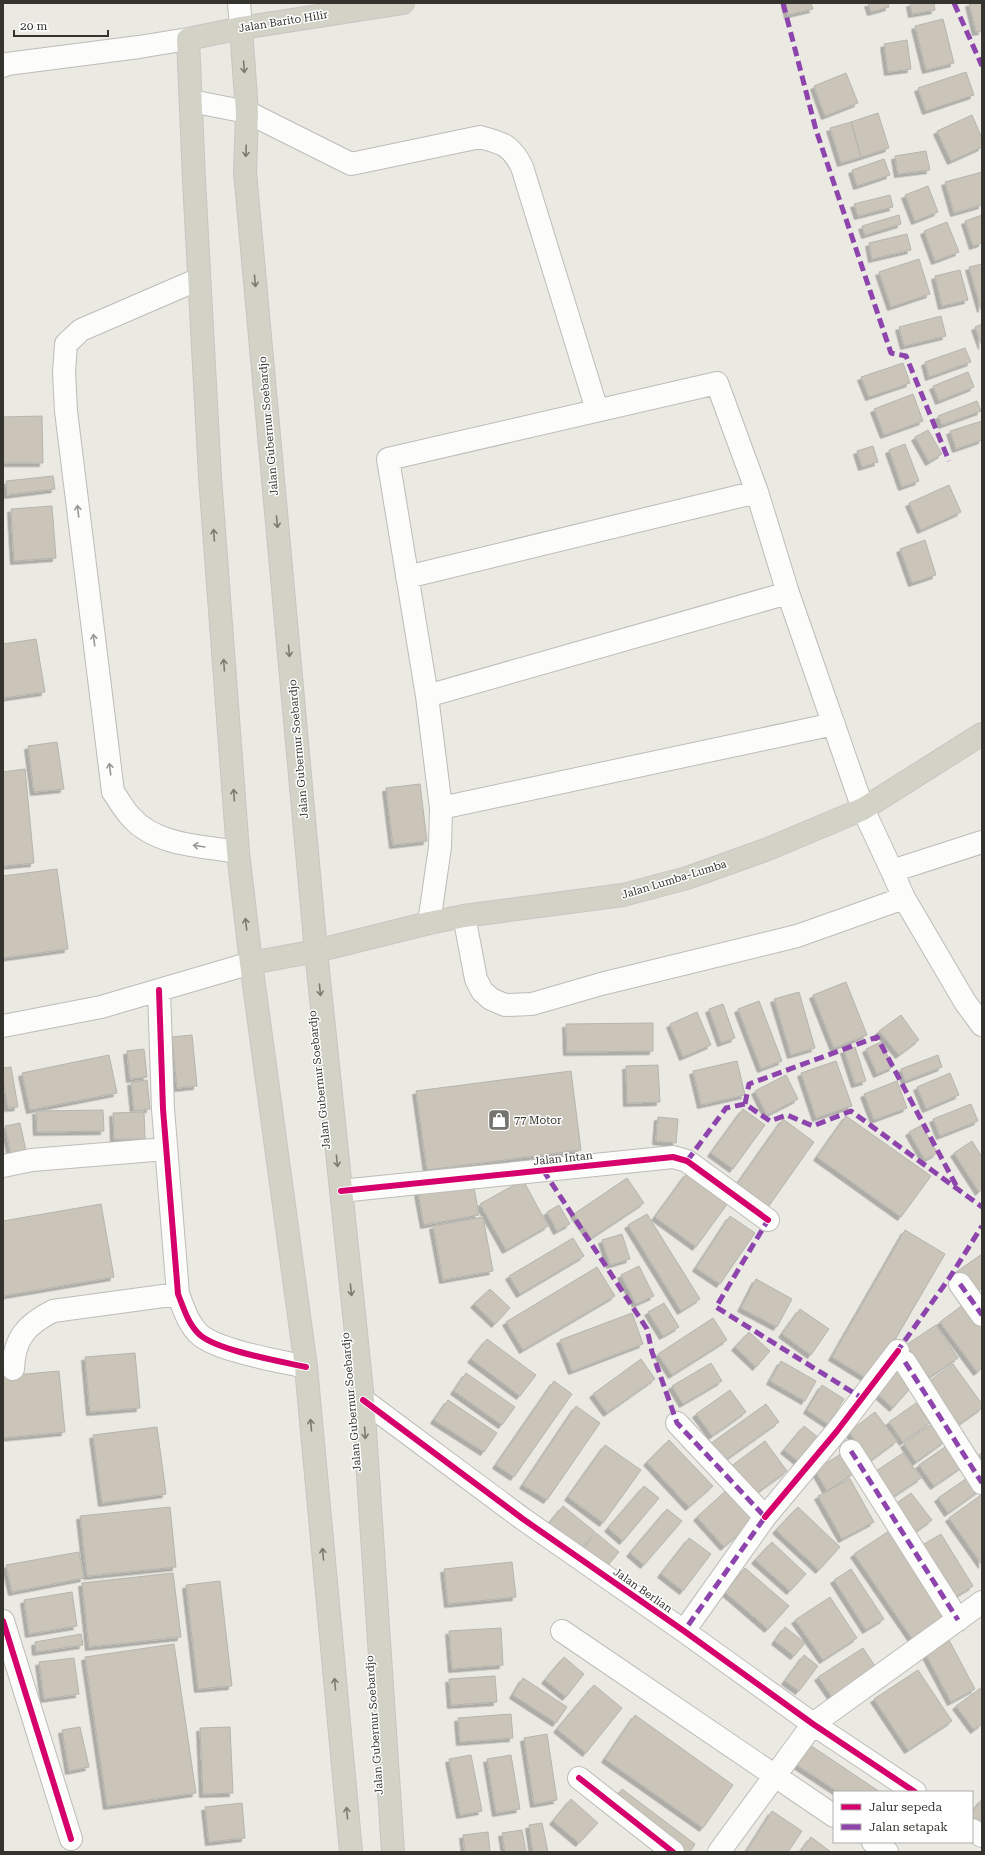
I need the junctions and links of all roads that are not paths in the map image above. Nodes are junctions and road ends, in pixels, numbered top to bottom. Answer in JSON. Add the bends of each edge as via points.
{"nodes":[{"id":1,"x":239,"y":3,"type":"edge"},
{"id":2,"x":403,"y":3,"type":"edge"},
{"id":3,"x":241,"y":28,"type":"junction"},
{"id":4,"x":188,"y":39,"type":"junction"},
{"id":5,"x":4,"y":64,"type":"edge"},
{"id":6,"x":191,"y":101,"type":"junction"},
{"id":7,"x":247,"y":112,"type":"junction"},
{"id":8,"x":199,"y":279,"type":"junction"},
{"id":9,"x":597,"y":410,"type":"junction"},
{"id":10,"x":757,"y":492,"type":"junction"},
{"id":11,"x":407,"y":577,"type":"junction"},
{"id":12,"x":788,"y":593,"type":"junction"},
{"id":13,"x":427,"y":696,"type":"junction"},
{"id":14,"x":834,"y":724,"type":"junction"},
{"id":15,"x":982,"y":734,"type":"edge"},
{"id":16,"x":441,"y":808,"type":"junction"},
{"id":17,"x":863,"y":809,"type":"junction"},
{"id":18,"x":982,"y":842,"type":"edge"},
{"id":19,"x":238,"y":852,"type":"junction"},
{"id":20,"x":892,"y":871,"type":"junction"},
{"id":21,"x":904,"y":898,"type":"junction"},
{"id":22,"x":464,"y":916,"type":"junction"},
{"id":23,"x":429,"y":923,"type":"junction"},
{"id":24,"x":316,"y":951,"type":"junction"},
{"id":25,"x":251,"y":963,"type":"junction"},
{"id":26,"x":159,"y":990,"type":"junction"},
{"id":27,"x":982,"y":1025,"type":"edge"},
{"id":28,"x":3,"y":1026,"type":"edge"},
{"id":29,"x":166,"y":1149,"type":"junction"},
{"id":30,"x":3,"y":1166,"type":"edge"},
{"id":31,"x":341,"y":1191,"type":"junction"},
{"id":32,"x":768,"y":1220,"type":"dead end"},
{"id":33,"x":960,"y":1284,"type":"dead end"},
{"id":34,"x":178,"y":1294,"type":"junction"},
{"id":35,"x":982,"y":1315,"type":"edge"},
{"id":36,"x":306,"y":1368,"type":"junction"},
{"id":37,"x":13,"y":1369,"type":"dead end"},
{"id":38,"x":363,"y":1400,"type":"junction"},
{"id":39,"x":677,"y":1423,"type":"dead end"},
{"id":40,"x":851,"y":1451,"type":"dead end"},
{"id":41,"x":982,"y":1483,"type":"edge"},
{"id":42,"x":765,"y":1517,"type":"junction"},
{"id":43,"x":982,"y":1602,"type":"edge"},
{"id":44,"x":958,"y":1620,"type":"junction"},
{"id":45,"x":3,"y":1621,"type":"edge"},
{"id":46,"x":562,"y":1631,"type":"dead end"},
{"id":47,"x":684,"y":1631,"type":"junction"},
{"id":48,"x":813,"y":1724,"type":"junction"},
{"id":49,"x":775,"y":1776,"type":"junction"},
{"id":50,"x":579,"y":1778,"type":"dead end"},
{"id":51,"x":914,"y":1791,"type":"edge"},
{"id":52,"x":833,"y":1815,"type":"edge"},
{"id":53,"x":973,"y":1831,"type":"edge"},
{"id":54,"x":982,"y":1836,"type":"edge"},
{"id":55,"x":71,"y":1840,"type":"dead end"},
{"id":56,"x":874,"y":1843,"type":"edge"},
{"id":57,"x":351,"y":1852,"type":"edge"},
{"id":58,"x":393,"y":1852,"type":"edge"},
{"id":59,"x":673,"y":1852,"type":"edge"},
{"id":60,"x":719,"y":1852,"type":"edge"},
{"id":61,"x":887,"y":1852,"type":"edge"}],
"edges":[{"from":1,"to":3,"type":"street"},
{"from":2,"to":3,"type":"highway","name":"Jalan Barito Hilir"},
{"from":3,"to":4,"type":"highway","name":"Jalan Barito Hilir"},
{"from":3,"to":7,"type":"highway","name":"Jalan Gubernur Soebardjo","one_way":true},
{"from":4,"to":5,"type":"street","via":[[139,48]]},
{"from":4,"to":6,"type":"highway"},
{"from":6,"to":7,"type":"street"},
{"from":6,"to":8,"type":"highway"},
{"from":7,"to":9,"type":"street","via":[[351,164],[480,137],[501,142],[515,153],[522,167]]},
{"from":7,"to":24,"type":"highway","name":"Jalan Gubernur Soebardjo","one_way":true,"via":[[245,172]]},
{"from":19,"to":8,"type":"highway","one_way":true,"via":[[210,477]]},
{"from":19,"to":8,"type":"street","one_way":true,"via":[[155,836],[132,818],[113,792],[66,412],[66,344],[81,330]]},
{"from":9,"to":10,"type":"street","via":[[717,383]]},
{"from":9,"to":11,"type":"street","via":[[388,460]]},
{"from":10,"to":11,"type":"street"},
{"from":10,"to":12,"type":"street"},
{"from":11,"to":13,"type":"street"},
{"from":12,"to":13,"type":"street"},
{"from":12,"to":14,"type":"street"},
{"from":13,"to":16,"type":"street"},
{"from":14,"to":16,"type":"street"},
{"from":14,"to":17,"type":"street"},
{"from":15,"to":17,"type":"highway","name":"Jalan Lumba-Lumba"},
{"from":16,"to":23,"type":"street","via":[[440,847]]},
{"from":17,"to":20,"type":"street"},
{"from":17,"to":22,"type":"highway","name":"Jalan Lumba-Lumba","via":[[768,850],[687,878],[630,894]]},
{"from":18,"to":20,"type":"street"},
{"from":25,"to":19,"type":"highway","one_way":true},
{"from":20,"to":21,"type":"street"},
{"from":21,"to":22,"type":"street","via":[[798,936],[601,984],[532,1004],[505,1005],[482,991],[476,979]]},
{"from":21,"to":27,"type":"street","via":[[965,1002]]},
{"from":22,"to":23,"type":"highway","name":"Jalan Lumba-Lumba"},
{"from":23,"to":24,"type":"highway","name":"Jalan Lumba-Lumba"},
{"from":24,"to":25,"type":"highway","name":"Jalan Lumba-Lumba"},
{"from":24,"to":31,"type":"highway","name":"Jalan Gubernur Soebardjo","one_way":true},
{"from":25,"to":26,"type":"street"},
{"from":25,"to":36,"type":"highway"},
{"from":26,"to":28,"type":"street","via":[[101,1007]]},
{"from":26,"to":29,"type":"street"},
{"from":29,"to":30,"type":"street","via":[[32,1160]]},
{"from":29,"to":34,"type":"street"},
{"from":31,"to":32,"type":"street","name":"Jalan Intan","via":[[673,1157],[687,1161]]},
{"from":31,"to":38,"type":"highway","name":"Jalan Gubernur Soebardjo","one_way":true},
{"from":33,"to":35,"type":"street"},
{"from":34,"to":36,"type":"street","via":[[187,1318],[201,1335],[223,1347]]},
{"from":34,"to":37,"type":"street","via":[[53,1311],[35,1320],[19,1339]]},
{"from":57,"to":36,"type":"highway","one_way":true},
{"from":38,"to":47,"type":"street","name":"Jalan Berlian","via":[[523,1519]]},
{"from":38,"to":58,"type":"highway","name":"Jalan Gubernur Soebardjo","one_way":true},
{"from":39,"to":42,"type":"street"},
{"from":40,"to":44,"type":"street"},
{"from":41,"to":42,"type":"street","via":[[901,1357]]},
{"from":42,"to":47,"type":"street"},
{"from":43,"to":44,"type":"street"},
{"from":44,"to":48,"type":"street"},
{"from":45,"to":55,"type":"street"},
{"from":46,"to":49,"type":"street"},
{"from":47,"to":48,"type":"street","name":"Jalan Berlian"},
{"from":48,"to":49,"type":"street"},
{"from":48,"to":51,"type":"street","name":"Jalan Berlian"},
{"from":49,"to":52,"type":"street"},
{"from":49,"to":60,"type":"street"},
{"from":50,"to":59,"type":"street"},
{"from":53,"to":54,"type":"street"},
{"from":56,"to":61,"type":"street"}]}
